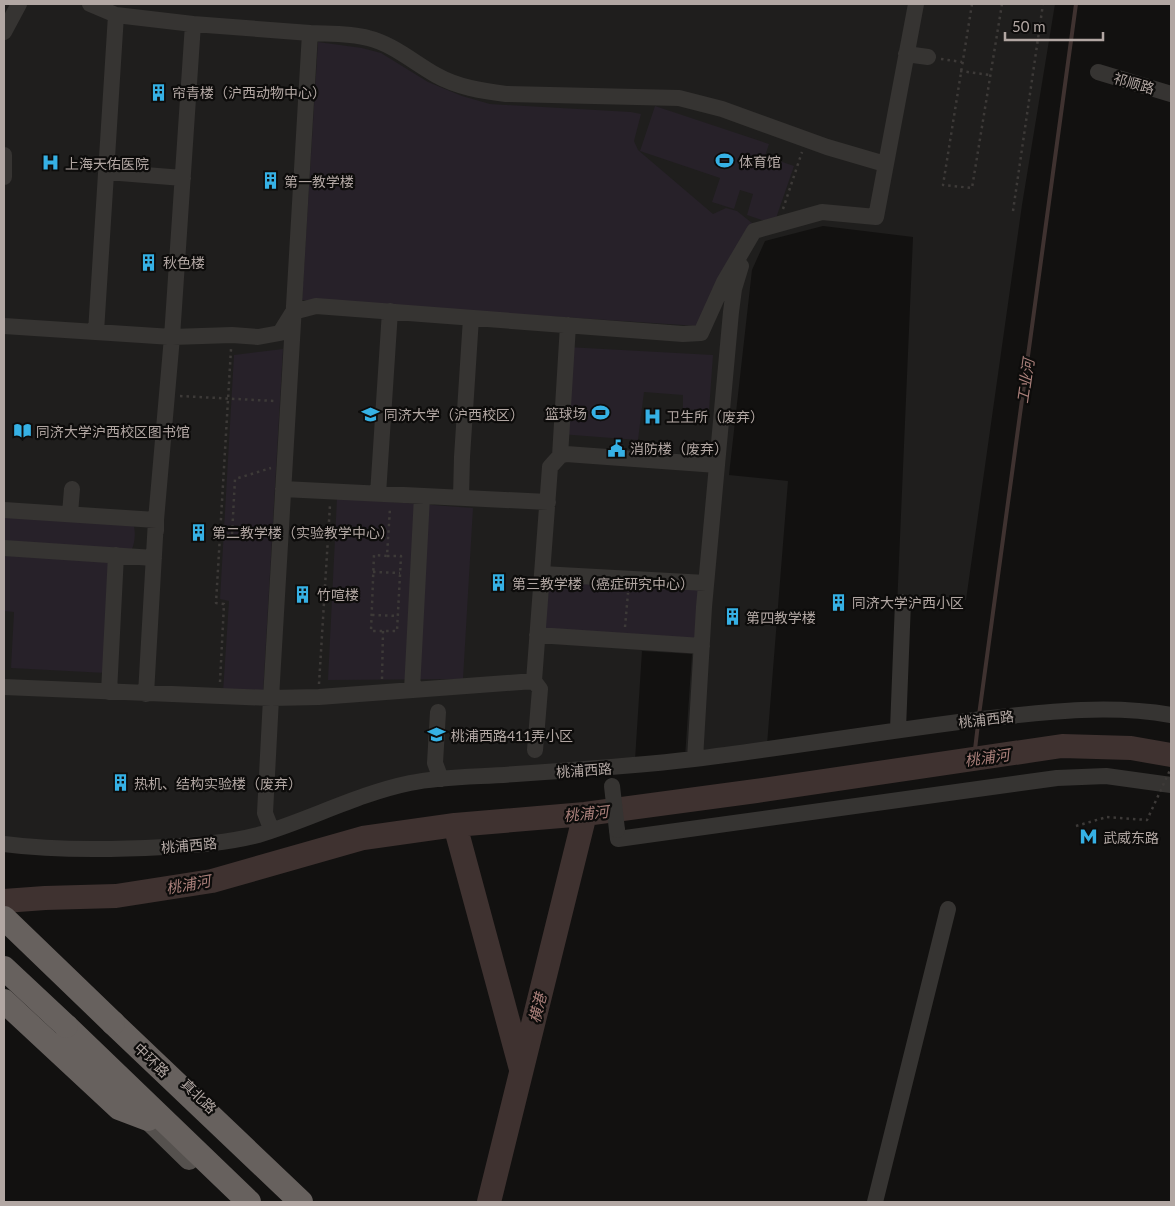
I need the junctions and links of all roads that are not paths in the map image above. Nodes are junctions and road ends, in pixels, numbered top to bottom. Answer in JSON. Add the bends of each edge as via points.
{"nodes":[{"id":1,"x":18,"y":4,"type":"edge"},
{"id":2,"x":90,"y":4,"type":"edge"},
{"id":3,"x":916,"y":4,"type":"edge"},
{"id":4,"x":116,"y":15,"type":"junction"},
{"id":5,"x":193,"y":24,"type":"junction"},
{"id":6,"x":4,"y":32,"type":"edge"},
{"id":7,"x":310,"y":33,"type":"junction"},
{"id":8,"x":906,"y":54,"type":"junction"},
{"id":9,"x":928,"y":57,"type":"road end"},
{"id":10,"x":1098,"y":72,"type":"dead end"},
{"id":11,"x":1171,"y":94,"type":"edge"},
{"id":12,"x":4,"y":155,"type":"edge"},
{"id":13,"x":885,"y":164,"type":"junction"},
{"id":14,"x":107,"y":172,"type":"junction"},
{"id":15,"x":4,"y":177,"type":"edge"},
{"id":16,"x":183,"y":178,"type":"junction"},
{"id":17,"x":754,"y":231,"type":"junction"},
{"id":18,"x":293,"y":312,"type":"junction"},
{"id":19,"x":390,"y":312,"type":"junction"},
{"id":20,"x":471,"y":318,"type":"junction"},
{"id":21,"x":568,"y":325,"type":"junction"},
{"id":22,"x":4,"y":326,"type":"edge"},
{"id":23,"x":96,"y":332,"type":"junction"},
{"id":24,"x":172,"y":337,"type":"junction"},
{"id":25,"x":560,"y":456,"type":"junction"},
{"id":26,"x":717,"y":465,"type":"junction"},
{"id":27,"x":72,"y":489,"type":"dead end"},
{"id":28,"x":283,"y":489,"type":"junction"},
{"id":29,"x":384,"y":494,"type":"junction"},
{"id":30,"x":422,"y":496,"type":"junction"},
{"id":31,"x":461,"y":497,"type":"junction"},
{"id":32,"x":548,"y":502,"type":"junction"},
{"id":33,"x":4,"y":510,"type":"edge"},
{"id":34,"x":70,"y":514,"type":"junction"},
{"id":35,"x":156,"y":520,"type":"junction"},
{"id":36,"x":4,"y":548,"type":"edge"},
{"id":37,"x":116,"y":555,"type":"junction"},
{"id":38,"x":154,"y":558,"type":"junction"},
{"id":39,"x":542,"y":574,"type":"junction"},
{"id":40,"x":706,"y":583,"type":"junction"},
{"id":41,"x":903,"y":602,"type":"dead end"},
{"id":42,"x":537,"y":635,"type":"junction"},
{"id":43,"x":702,"y":646,"type":"junction"},
{"id":44,"x":534,"y":681,"type":"junction"},
{"id":45,"x":4,"y":687,"type":"edge"},
{"id":46,"x":412,"y":690,"type":"junction"},
{"id":47,"x":109,"y":692,"type":"junction"},
{"id":48,"x":146,"y":694,"type":"junction"},
{"id":49,"x":271,"y":698,"type":"junction"},
{"id":50,"x":438,"y":712,"type":"dead end"},
{"id":51,"x":1171,"y":715,"type":"edge"},
{"id":52,"x":898,"y":729,"type":"junction"},
{"id":53,"x":535,"y":750,"type":"dead end"},
{"id":54,"x":695,"y":759,"type":"junction"},
{"id":55,"x":610,"y":768,"type":"junction"},
{"id":56,"x":441,"y":779,"type":"junction"},
{"id":57,"x":1171,"y":785,"type":"edge"},
{"id":58,"x":265,"y":830,"type":"junction"},
{"id":59,"x":4,"y":844,"type":"edge"},
{"id":60,"x":948,"y":909,"type":"dead end"},
{"id":61,"x":4,"y":918,"type":"edge"},
{"id":62,"x":4,"y":968,"type":"edge"},
{"id":63,"x":66,"y":969,"type":"dead end"},
{"id":64,"x":4,"y":978,"type":"edge"},
{"id":65,"x":4,"y":1001,"type":"edge"},
{"id":66,"x":148,"y":1120,"type":"junction"},
{"id":67,"x":235,"y":1202,"type":"edge"},
{"id":68,"x":249,"y":1202,"type":"edge"},
{"id":69,"x":300,"y":1202,"type":"edge"},
{"id":70,"x":310,"y":1202,"type":"edge"},
{"id":71,"x":875,"y":1202,"type":"edge"}],
"edges":[{"from":1,"to":6,"type":"street"},
{"from":2,"to":4,"type":"street"},
{"from":3,"to":8,"type":"street"},
{"from":4,"to":5,"type":"street"},
{"from":4,"to":14,"type":"street"},
{"from":5,"to":7,"type":"street"},
{"from":5,"to":16,"type":"street"},
{"from":7,"to":13,"type":"street","via":[[368,38],[388,45],[438,76],[482,91],[679,98],[722,109],[806,140]]},
{"from":7,"to":18,"type":"street"},
{"from":8,"to":9,"type":"street"},
{"from":8,"to":13,"type":"street"},
{"from":10,"to":11,"type":"street","name":"祁顺路"},
{"from":12,"to":15,"type":"street"},
{"from":13,"to":17,"type":"street","via":[[876,217],[822,212]]},
{"from":14,"to":16,"type":"street"},
{"from":14,"to":23,"type":"street"},
{"from":16,"to":24,"type":"street"},
{"from":17,"to":21,"type":"street","via":[[724,282],[701,333]]},
{"from":17,"to":26,"type":"street","via":[[733,296]]},
{"from":18,"to":19,"type":"street","via":[[316,306]]},
{"from":18,"to":24,"type":"street","via":[[280,333],[258,337]]},
{"from":18,"to":28,"type":"street"},
{"from":19,"to":20,"type":"street"},
{"from":19,"to":29,"type":"street"},
{"from":20,"to":21,"type":"street"},
{"from":20,"to":31,"type":"street"},
{"from":21,"to":25,"type":"street"},
{"from":22,"to":23,"type":"street"},
{"from":23,"to":24,"type":"street"},
{"from":24,"to":35,"type":"street"},
{"from":25,"to":26,"type":"street","via":[[573,454]]},
{"from":25,"to":32,"type":"street","via":[[550,467]]},
{"from":26,"to":40,"type":"street"},
{"from":27,"to":34,"type":"street"},
{"from":28,"to":29,"type":"street"},
{"from":28,"to":49,"type":"street"},
{"from":29,"to":30,"type":"street"},
{"from":30,"to":31,"type":"street"},
{"from":30,"to":46,"type":"street"},
{"from":31,"to":32,"type":"street"},
{"from":32,"to":39,"type":"street"},
{"from":33,"to":34,"type":"street"},
{"from":34,"to":35,"type":"street"},
{"from":35,"to":38,"type":"street"},
{"from":36,"to":37,"type":"street"},
{"from":37,"to":38,"type":"street"},
{"from":37,"to":47,"type":"street"},
{"from":38,"to":48,"type":"street"},
{"from":39,"to":40,"type":"street"},
{"from":39,"to":42,"type":"street"},
{"from":40,"to":43,"type":"street"},
{"from":41,"to":52,"type":"street"},
{"from":42,"to":43,"type":"street"},
{"from":42,"to":44,"type":"street"},
{"from":43,"to":54,"type":"street"},
{"from":44,"to":46,"type":"street"},
{"from":44,"to":53,"type":"street","via":[[540,689]]},
{"from":45,"to":47,"type":"street"},
{"from":46,"to":49,"type":"street"},
{"from":47,"to":48,"type":"street"},
{"from":48,"to":49,"type":"street"},
{"from":49,"to":58,"type":"street"},
{"from":50,"to":56,"type":"street","via":[[434,763]]},
{"from":51,"to":52,"type":"street","name":"桃浦西路","via":[[1125,709],[1083,709]]},
{"from":52,"to":54,"type":"street","name":"桃浦西路"},
{"from":54,"to":55,"type":"street","name":"桃浦西路"},
{"from":55,"to":56,"type":"street","name":"桃浦西路"},
{"from":55,"to":57,"type":"street","bridge":true,"via":[[618,840],[1057,778],[1106,776]]},
{"from":56,"to":58,"type":"street","name":"桃浦西路","via":[[378,792]]},
{"from":58,"to":59,"type":"street","name":"桃浦西路","via":[[233,841],[204,845],[117,850]]},
{"from":60,"to":71,"type":"street"},
{"from":61,"to":69,"type":"highway","name":"中环路","bridge":true},
{"from":62,"to":68,"type":"highway","bridge":true},
{"from":63,"to":70,"type":"main road","name":"真北路"},
{"from":64,"to":66,"type":"main road"},
{"from":65,"to":66,"type":"highway","via":[[120,1108]]},
{"from":66,"to":67,"type":"main road"}]}
